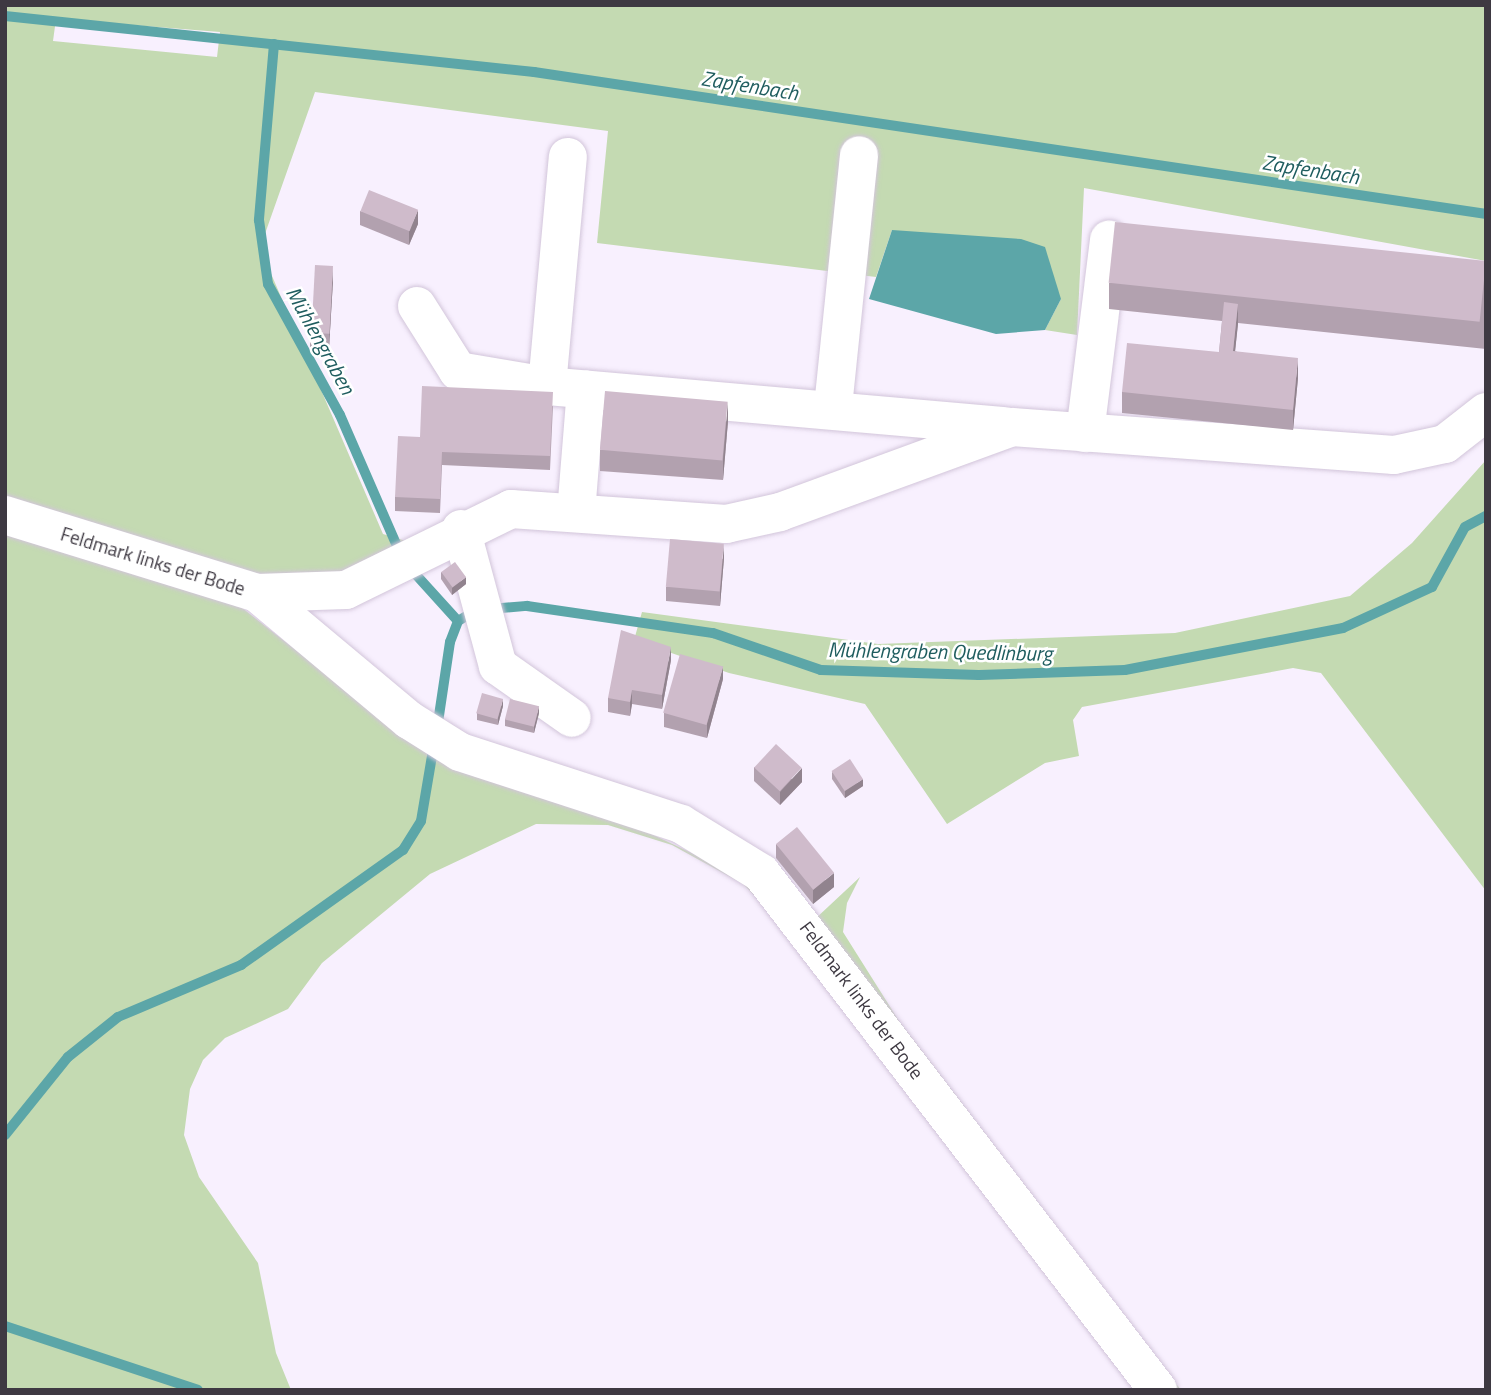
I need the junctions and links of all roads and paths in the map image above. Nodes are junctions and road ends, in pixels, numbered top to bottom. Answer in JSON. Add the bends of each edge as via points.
{"nodes":[{"id":1,"x":859,"y":155,"type":"dead end"},
{"id":2,"x":568,"y":157,"type":"dead end"},
{"id":3,"x":1109,"y":239,"type":"dead end"},
{"id":4,"x":417,"y":306,"type":"dead end"},
{"id":5,"x":547,"y":386,"type":"junction"},
{"id":6,"x":586,"y":389,"type":"junction"},
{"id":7,"x":833,"y":407,"type":"junction"},
{"id":8,"x":1486,"y":412,"type":"edge"},
{"id":9,"x":1012,"y":427,"type":"junction"},
{"id":10,"x":1085,"y":433,"type":"junction"},
{"id":11,"x":576,"y":513,"type":"junction"},
{"id":12,"x":5,"y":515,"type":"edge"},
{"id":13,"x":461,"y":529,"type":"junction"},
{"id":14,"x":257,"y":593,"type":"junction"},
{"id":15,"x":572,"y":718,"type":"dead end"},
{"id":16,"x":1158,"y":1390,"type":"edge"}],
"edges":[{"from":1,"to":7,"type":"lane"},
{"from":2,"to":5,"type":"lane"},
{"from":3,"to":10,"type":"lane"},
{"from":4,"to":5,"type":"lane","via":[[458,371]]},
{"from":5,"to":6,"type":"lane"},
{"from":6,"to":7,"type":"lane"},
{"from":6,"to":11,"type":"lane"},
{"from":7,"to":9,"type":"lane"},
{"from":8,"to":10,"type":"lane","via":[[1445,444],[1394,455]]},
{"from":9,"to":10,"type":"lane"},
{"from":9,"to":11,"type":"lane","via":[[780,512],[726,524]]},
{"from":11,"to":13,"type":"lane","via":[[511,509]]},
{"from":12,"to":14,"type":"lane","name":"Feldmark links der Bode"},
{"from":13,"to":14,"type":"lane","via":[[391,571],[346,590]]},
{"from":13,"to":15,"type":"lane","via":[[498,666]]},
{"from":14,"to":16,"type":"lane","name":"Feldmark links der Bode","via":[[421,729],[460,752],[681,824],[761,873]]}]}
